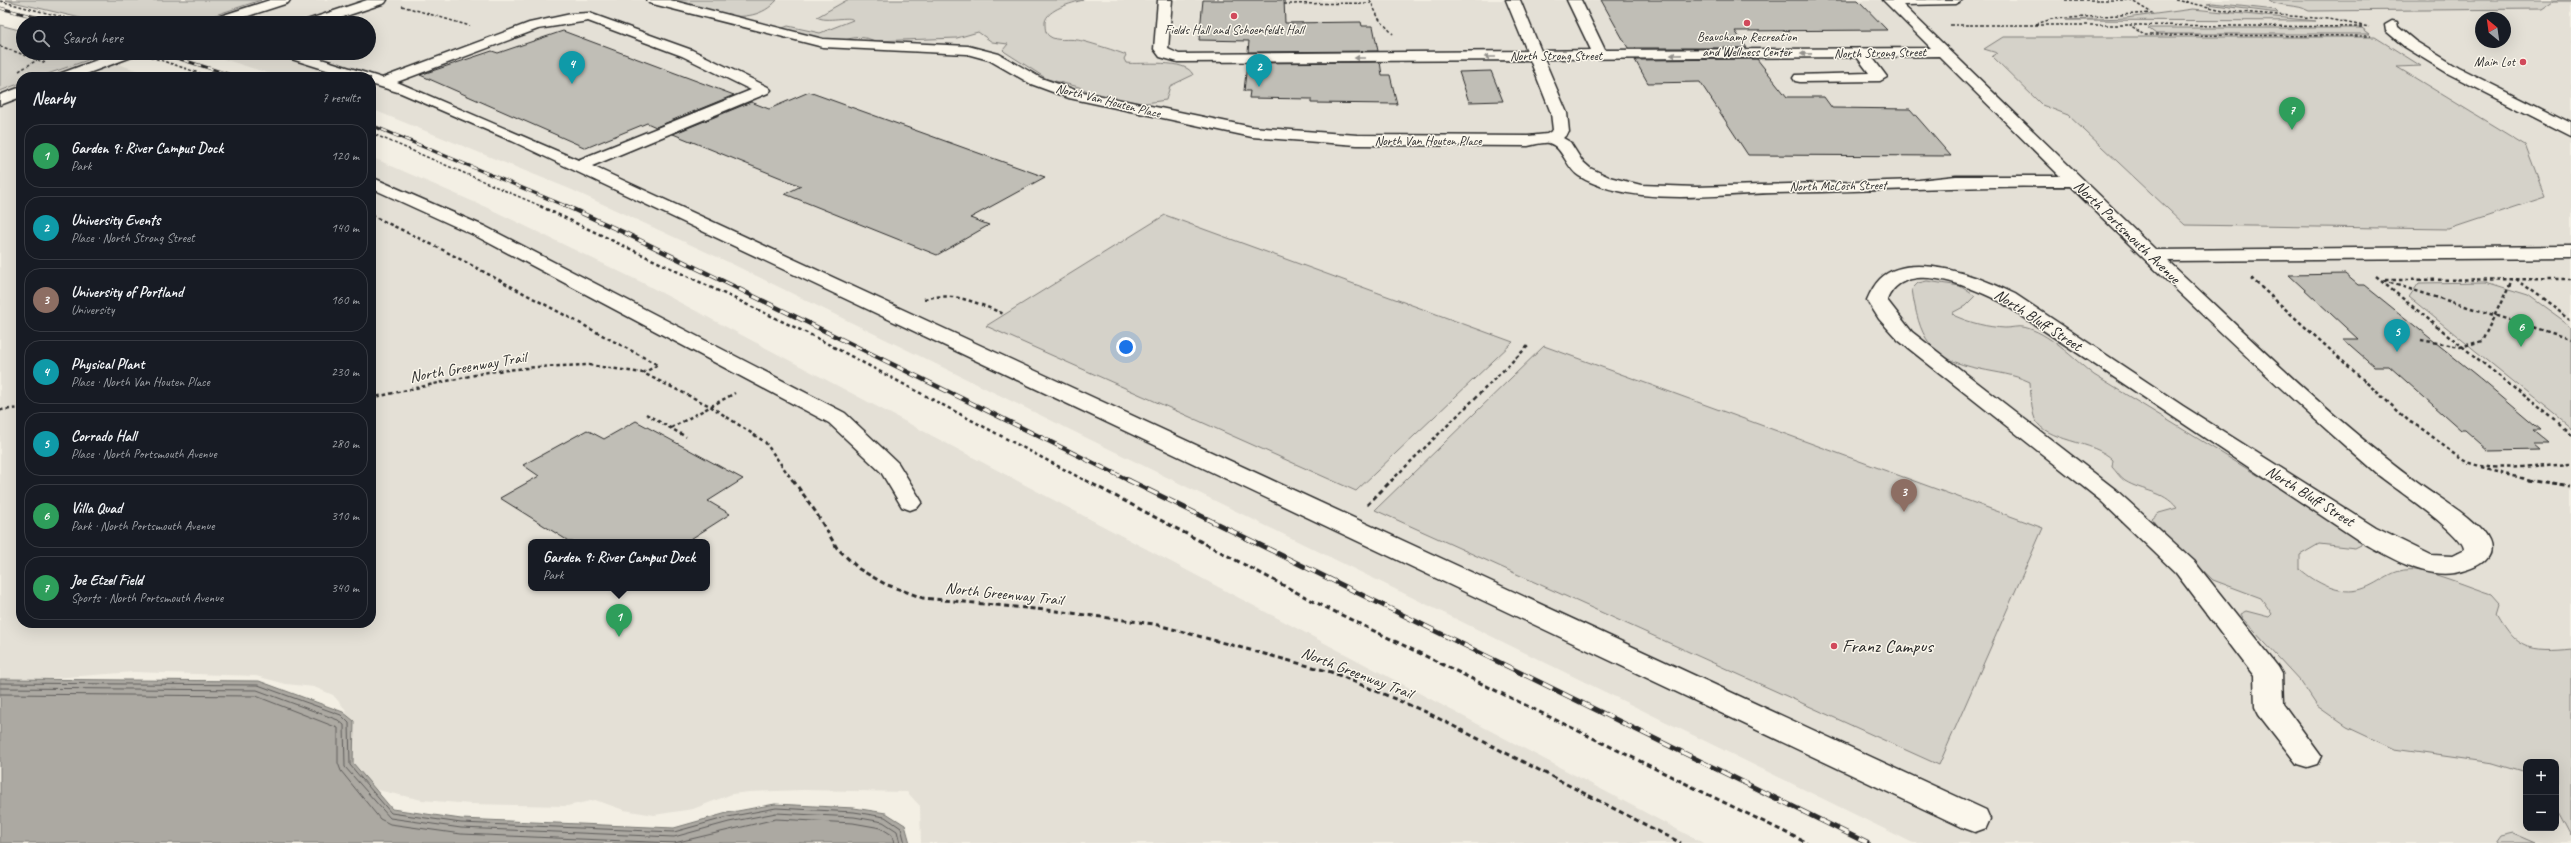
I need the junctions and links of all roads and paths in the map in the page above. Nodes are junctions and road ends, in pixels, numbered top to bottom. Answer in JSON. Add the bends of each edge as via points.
{"nodes":[{"id":1,"x":283,"y":0,"type":"edge"},
{"id":2,"x":380,"y":0,"type":"edge"},
{"id":3,"x":654,"y":0,"type":"edge"},
{"id":4,"x":1165,"y":0,"type":"edge"},
{"id":5,"x":1370,"y":0,"type":"edge"},
{"id":6,"x":1513,"y":0,"type":"edge"},
{"id":7,"x":1574,"y":0,"type":"edge"},
{"id":8,"x":1954,"y":0,"type":"edge"},
{"id":9,"x":2064,"y":0,"type":"edge"},
{"id":10,"x":2138,"y":0,"type":"edge"},
{"id":11,"x":2176,"y":0,"type":"edge"},
{"id":12,"x":0,"y":1,"type":"edge"},
{"id":13,"x":1891,"y":1,"type":"edge"},
{"id":14,"x":2132,"y":1,"type":"edge"},
{"id":15,"x":1371,"y":3,"type":"junction"},
{"id":16,"x":398,"y":4,"type":"dead end"},
{"id":17,"x":1284,"y":4,"type":"dead end"},
{"id":18,"x":59,"y":16,"type":"edge"},
{"id":19,"x":234,"y":16,"type":"edge"},
{"id":20,"x":333,"y":16,"type":"edge"},
{"id":21,"x":1950,"y":25,"type":"dead end"},
{"id":22,"x":2033,"y":25,"type":"junction"},
{"id":23,"x":2130,"y":25,"type":"junction"},
{"id":24,"x":2362,"y":27,"type":"dead end"},
{"id":25,"x":2393,"y":28,"type":"joint"},
{"id":26,"x":1393,"y":34,"type":"dead end"},
{"id":27,"x":507,"y":36,"type":"junction"},
{"id":28,"x":2375,"y":36,"type":"dead end"},
{"id":29,"x":0,"y":46,"type":"edge"},
{"id":30,"x":16,"y":52,"type":"edge"},
{"id":31,"x":1943,"y":52,"type":"junction"},
{"id":32,"x":1862,"y":53,"type":"junction"},
{"id":33,"x":1537,"y":56,"type":"junction"},
{"id":34,"x":1601,"y":56,"type":"junction"},
{"id":35,"x":37,"y":60,"type":"edge"},
{"id":36,"x":110,"y":60,"type":"edge"},
{"id":37,"x":160,"y":60,"type":"edge"},
{"id":38,"x":309,"y":60,"type":"edge"},
{"id":39,"x":63,"y":72,"type":"edge"},
{"id":40,"x":77,"y":72,"type":"edge"},
{"id":41,"x":196,"y":72,"type":"edge"},
{"id":42,"x":348,"y":72,"type":"edge"},
{"id":43,"x":1800,"y":78,"type":"dead end"},
{"id":44,"x":377,"y":81,"type":"edge"},
{"id":45,"x":16,"y":94,"type":"edge"},
{"id":46,"x":0,"y":100,"type":"edge"},
{"id":47,"x":2571,"y":130,"type":"edge"},
{"id":48,"x":376,"y":135,"type":"edge"},
{"id":49,"x":1550,"y":138,"type":"junction"},
{"id":50,"x":578,"y":166,"type":"junction"},
{"id":51,"x":2074,"y":180,"type":"junction"},
{"id":52,"x":376,"y":184,"type":"edge"},
{"id":53,"x":376,"y":217,"type":"edge"},
{"id":54,"x":2571,"y":252,"type":"edge"},
{"id":55,"x":2349,"y":254,"type":"junction"},
{"id":56,"x":2151,"y":256,"type":"junction"},
{"id":57,"x":2250,"y":277,"type":"dead end"},
{"id":58,"x":2515,"y":279,"type":"junction"},
{"id":59,"x":2571,"y":279,"type":"edge"},
{"id":60,"x":2382,"y":280,"type":"junction"},
{"id":61,"x":1004,"y":314,"type":"dead end"},
{"id":62,"x":897,"y":316,"type":"junction"},
{"id":63,"x":2494,"y":316,"type":"junction"},
{"id":64,"x":2571,"y":319,"type":"edge"},
{"id":65,"x":2571,"y":339,"type":"edge"},
{"id":66,"x":2421,"y":340,"type":"dead end"},
{"id":67,"x":1528,"y":346,"type":"dead end"},
{"id":68,"x":2465,"y":348,"type":"junction"},
{"id":69,"x":643,"y":373,"type":"junction"},
{"id":70,"x":764,"y":378,"type":"junction"},
{"id":71,"x":376,"y":397,"type":"edge"},
{"id":72,"x":710,"y":406,"type":"junction"},
{"id":73,"x":16,"y":408,"type":"edge"},
{"id":74,"x":0,"y":410,"type":"edge"},
{"id":75,"x":646,"y":414,"type":"dead end"},
{"id":76,"x":671,"y":428,"type":"junction"},
{"id":77,"x":2571,"y":434,"type":"edge"},
{"id":78,"x":686,"y":437,"type":"dead end"},
{"id":79,"x":2371,"y":457,"type":"joint"},
{"id":80,"x":2571,"y":463,"type":"edge"},
{"id":81,"x":2477,"y":466,"type":"junction"},
{"id":82,"x":2571,"y":487,"type":"edge"},
{"id":83,"x":910,"y":502,"type":"dead end"},
{"id":84,"x":1347,"y":525,"type":"junction"},
{"id":85,"x":2307,"y":756,"type":"dead end"},
{"id":86,"x":1975,"y":818,"type":"dead end"},
{"id":87,"x":1681,"y":843,"type":"edge"},
{"id":88,"x":1807,"y":843,"type":"edge"}],
"edges":[{"from":1,"to":19,"type":"street"},
{"from":2,"to":20,"type":"street"},
{"from":3,"to":49,"type":"street","name":"North Van Houten Place","via":[[823,44],[968,50],[994,57],[1042,84],[1074,95],[1252,132],[1386,141],[1528,141]]},
{"from":33,"to":4,"type":"street","name":"North Strong Street","one_way":true,"via":[[1198,59],[1169,57],[1162,52],[1160,43]]},
{"from":5,"to":15,"type":"path"},
{"from":6,"to":33,"type":"street"},
{"from":7,"to":34,"type":"street"},
{"from":8,"to":13,"type":"street"},
{"from":9,"to":14,"type":"path"},
{"from":10,"to":14,"type":"path"},
{"from":11,"to":25,"type":"path","via":[[2228,11],[2328,19],[2375,29]]},
{"from":12,"to":18,"type":"path"},
{"from":13,"to":31,"type":"street","name":"North Portsmouth Avenue"},
{"from":14,"to":22,"type":"path","via":[[2152,13],[2052,19]]},
{"from":15,"to":17,"type":"path"},
{"from":15,"to":26,"type":"path","via":[[1379,19]]},
{"from":16,"to":27,"type":"path"},
{"from":21,"to":22,"type":"path"},
{"from":22,"to":23,"type":"path"},
{"from":23,"to":24,"type":"path"},
{"from":23,"to":28,"type":"path","via":[[2144,35]]},
{"from":25,"to":47,"type":"street","via":[[2404,40],[2458,72]]},
{"from":27,"to":44,"type":"street"},
{"from":27,"to":50,"type":"street","via":[[550,22],[589,17],[688,53],[763,90]]},
{"from":29,"to":30,"type":"path"},
{"from":31,"to":32,"type":"street","name":"North Strong Street"},
{"from":31,"to":51,"type":"street","name":"North Portsmouth Avenue"},
{"from":32,"to":34,"type":"street","name":"North Strong Street","one_way":true},
{"from":32,"to":43,"type":"street","via":[[1880,77]]},
{"from":33,"to":34,"type":"street","name":"North Strong Street"},
{"from":33,"to":49,"type":"street","via":[[1559,113],[1561,132]]},
{"from":35,"to":39,"type":"path"},
{"from":36,"to":40,"type":"street"},
{"from":37,"to":41,"type":"path"},
{"from":38,"to":42,"type":"street"},
{"from":44,"to":50,"type":"street","via":[[463,113]]},
{"from":45,"to":46,"type":"street"},
{"from":48,"to":88,"type":"path","via":[[540,206],[811,335],[1311,600]]},
{"from":49,"to":51,"type":"street","name":"North McCosh Street","via":[[1564,145],[1575,164],[1584,172],[1603,181],[1634,189],[1663,192]]},
{"from":50,"to":62,"type":"street"},
{"from":51,"to":56,"type":"street","name":"North Portsmouth Avenue"},
{"from":52,"to":70,"type":"street","via":[[480,231]]},
{"from":53,"to":69,"type":"path","via":[[443,250],[658,365]]},
{"from":54,"to":55,"type":"street"},
{"from":55,"to":56,"type":"street"},
{"from":55,"to":60,"type":"path"},
{"from":56,"to":79,"type":"street","name":"North Portsmouth Avenue","via":[[2302,398]]},
{"from":57,"to":81,"type":"path","via":[[2410,422],[2425,428],[2454,454]]},
{"from":58,"to":59,"type":"path"},
{"from":58,"to":60,"type":"path"},
{"from":58,"to":63,"type":"path"},
{"from":58,"to":64,"type":"path"},
{"from":60,"to":63,"type":"path"},
{"from":60,"to":68,"type":"path"},
{"from":61,"to":62,"type":"path","via":[[958,295],[947,294],[923,300]]},
{"from":62,"to":84,"type":"street"},
{"from":63,"to":65,"type":"path"},
{"from":63,"to":68,"type":"path","via":[[2482,341]]},
{"from":66,"to":68,"type":"path"},
{"from":67,"to":84,"type":"path"},
{"from":68,"to":77,"type":"path"},
{"from":69,"to":71,"type":"path","name":"North Greenway Trail","via":[[589,366],[536,367],[488,372]]},
{"from":69,"to":72,"type":"path","name":"North Greenway Trail"},
{"from":70,"to":72,"type":"path"},
{"from":70,"to":83,"type":"street","via":[[837,418],[890,468]]},
{"from":72,"to":76,"type":"path"},
{"from":72,"to":87,"type":"path","name":"North Greenway Trail","via":[[765,442],[837,548],[859,569],[885,584],[923,598],[1154,624],[1331,672],[1426,712]]},
{"from":73,"to":74,"type":"path"},
{"from":75,"to":76,"type":"path"},
{"from":76,"to":78,"type":"path"},
{"from":79,"to":85,"type":"street","name":"North Bluff Street","via":[[2463,528],[2476,542],[2477,553],[2459,564],[2424,561],[2372,535],[2149,394],[1988,287],[1960,277],[1933,273],[1902,275],[1890,280],[1882,288],[1877,300],[1886,315],[1905,336],[2108,495],[2185,567],[2268,674],[2269,707]]},
{"from":80,"to":81,"type":"path"},
{"from":81,"to":82,"type":"path","via":[[2521,479]]},
{"from":84,"to":86,"type":"street"}]}
